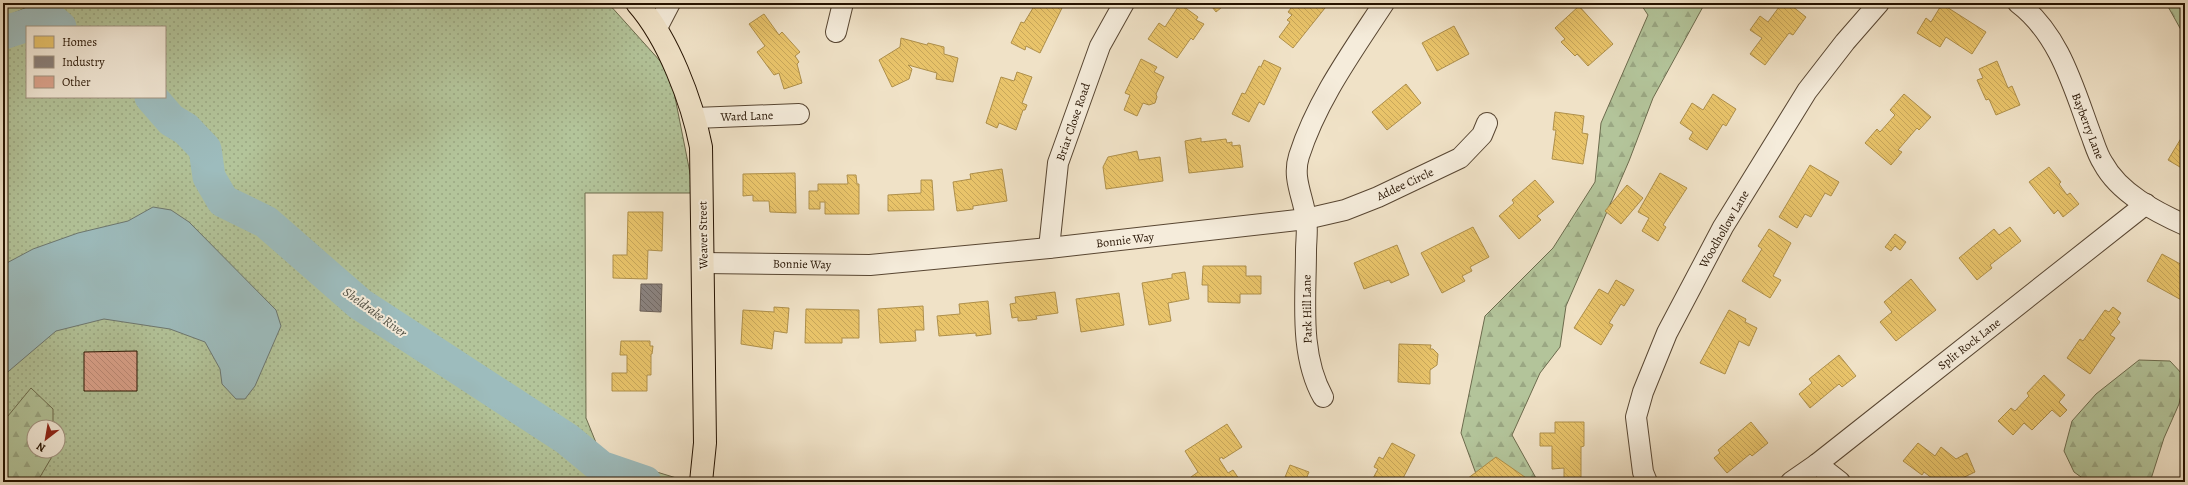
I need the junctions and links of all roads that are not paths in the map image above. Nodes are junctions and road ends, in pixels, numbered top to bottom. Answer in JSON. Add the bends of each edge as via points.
{"nodes":[{"id":1,"x":637,"y":3,"type":"edge"},
{"id":2,"x":670,"y":3,"type":"edge"},
{"id":3,"x":843,"y":3,"type":"edge"},
{"id":4,"x":1124,"y":3,"type":"edge"},
{"id":5,"x":1384,"y":3,"type":"edge"},
{"id":6,"x":1879,"y":3,"type":"edge"},
{"id":7,"x":2018,"y":3,"type":"edge"},
{"id":8,"x":656,"y":30,"type":"junction"},
{"id":9,"x":836,"y":32,"type":"dead end"},
{"id":10,"x":799,"y":114,"type":"dead end"},
{"id":11,"x":695,"y":118,"type":"junction"},
{"id":12,"x":1487,"y":123,"type":"dead end"},
{"id":13,"x":2146,"y":204,"type":"junction"},
{"id":14,"x":1306,"y":219,"type":"junction"},
{"id":15,"x":2185,"y":225,"type":"edge"},
{"id":16,"x":1049,"y":248,"type":"junction"},
{"id":17,"x":704,"y":263,"type":"junction"},
{"id":18,"x":1323,"y":397,"type":"dead end"},
{"id":19,"x":1817,"y":464,"type":"junction"},
{"id":20,"x":701,"y":482,"type":"edge"},
{"id":21,"x":1647,"y":482,"type":"edge"},
{"id":22,"x":1791,"y":482,"type":"edge"},
{"id":23,"x":1840,"y":482,"type":"edge"}],
"edges":[{"from":1,"to":8,"type":"main road","name":"Weaver Street"},
{"from":2,"to":8,"type":"street"},
{"from":3,"to":9,"type":"street"},
{"from":4,"to":16,"type":"street","name":"Briar Close Road","via":[[1100,46],[1058,163]]},
{"from":5,"to":14,"type":"street","via":[[1326,93],[1299,156],[1295,173]]},
{"from":6,"to":21,"type":"street","name":"Woodhollow Lane","via":[[1807,91],[1723,227],[1667,334],[1643,392],[1636,417],[1643,472]]},
{"from":7,"to":13,"type":"street","name":"Bayberry Lane","via":[[2028,10],[2048,33],[2062,58],[2103,164],[2124,189]]},
{"from":8,"to":11,"type":"main road","name":"Weaver Street","via":[[673,62]]},
{"from":10,"to":11,"type":"street","name":"Ward Lane"},
{"from":11,"to":17,"type":"main road","name":"Weaver Street","via":[[701,147]]},
{"from":12,"to":14,"type":"street","name":"Addee Circle","via":[[1482,135],[1460,158],[1378,197],[1345,210]]},
{"from":13,"to":15,"type":"street","name":"Bayberry Lane"},
{"from":13,"to":19,"type":"street","name":"Split Rock Lane"},
{"from":14,"to":16,"type":"street","name":"Bonnie Way"},
{"from":14,"to":18,"type":"street","name":"Park Hill Lane","via":[[1306,336],[1309,363]]},
{"from":16,"to":17,"type":"street","name":"Bonnie Way","via":[[870,265]]},
{"from":17,"to":20,"type":"main road","name":"Weaver Street","via":[[705,443]]},
{"from":19,"to":22,"type":"street","name":"Split Rock Lane"},
{"from":19,"to":23,"type":"street"}]}
